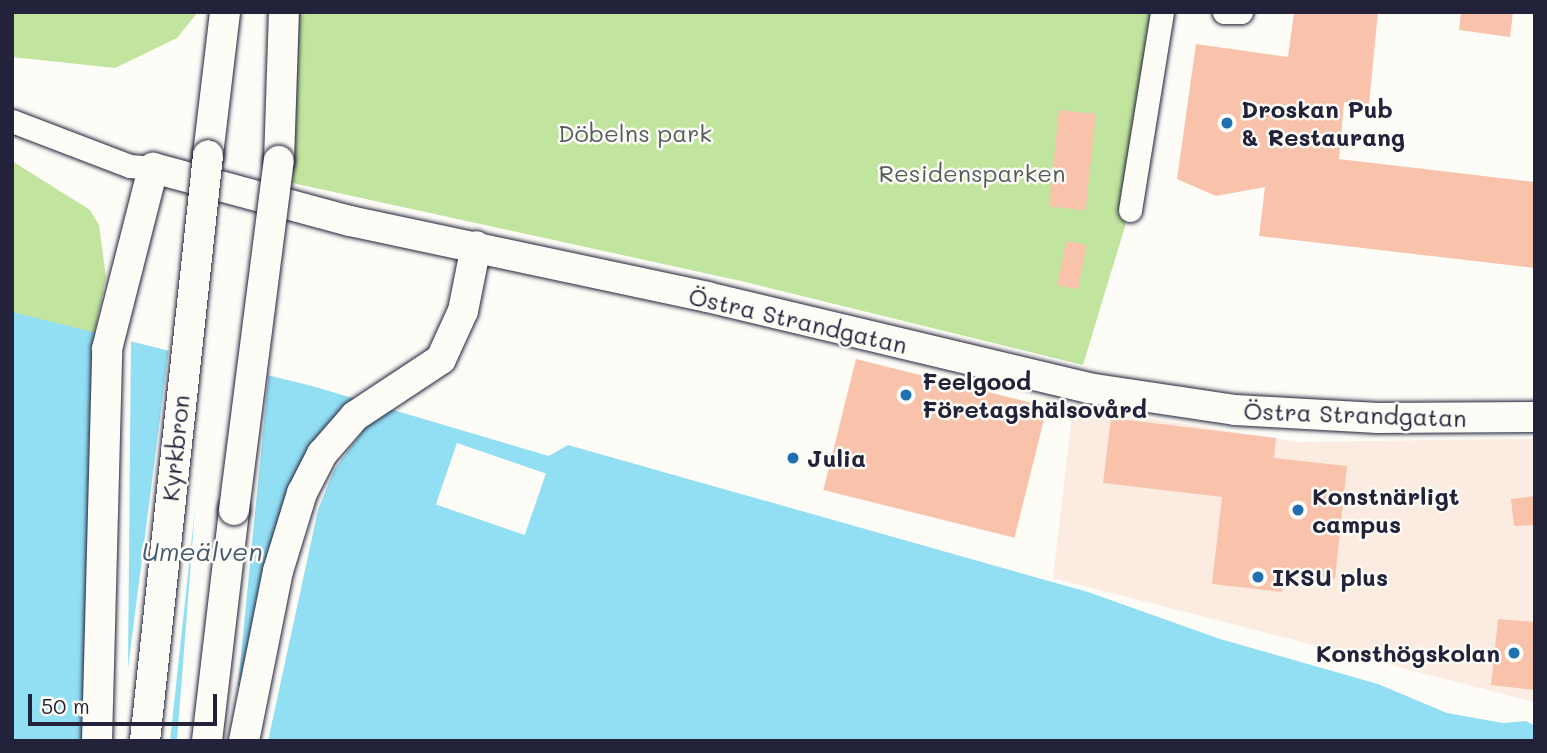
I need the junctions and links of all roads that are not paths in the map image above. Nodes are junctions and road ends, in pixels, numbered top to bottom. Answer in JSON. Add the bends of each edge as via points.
{"nodes":[{"id":1,"x":225,"y":12,"type":"edge"},
{"id":2,"x":284,"y":12,"type":"edge"},
{"id":3,"x":1162,"y":12,"type":"edge"},
{"id":4,"x":1224,"y":12,"type":"edge"},
{"id":5,"x":1241,"y":12,"type":"edge"},
{"id":6,"x":12,"y":121,"type":"edge"},
{"id":7,"x":153,"y":168,"type":"junction"},
{"id":8,"x":1130,"y":210,"type":"dead end"},
{"id":9,"x":476,"y":246,"type":"junction"},
{"id":10,"x":1535,"y":417,"type":"edge"},
{"id":11,"x":97,"y":741,"type":"edge"},
{"id":12,"x":145,"y":741,"type":"edge"},
{"id":13,"x":207,"y":741,"type":"edge"},
{"id":14,"x":244,"y":741,"type":"edge"}],
"edges":[{"from":1,"to":12,"type":"street","name":"Kyrkbron","bridge":true},
{"from":2,"to":13,"type":"street","bridge":true,"via":[[279,161]]},
{"from":3,"to":8,"type":"street"},
{"from":4,"to":5,"type":"street"},
{"from":6,"to":7,"type":"street","via":[[130,166]]},
{"from":7,"to":9,"type":"street","name":"Östra Strandgatan","via":[[350,221]]},
{"from":7,"to":11,"type":"street","via":[[109,332]]},
{"from":9,"to":10,"type":"street","name":"Östra Strandgatan","via":[[1088,388],[1236,410],[1378,418]]},
{"from":9,"to":14,"type":"street","via":[[455,338],[430,367],[355,416],[311,476],[287,537]]}]}
